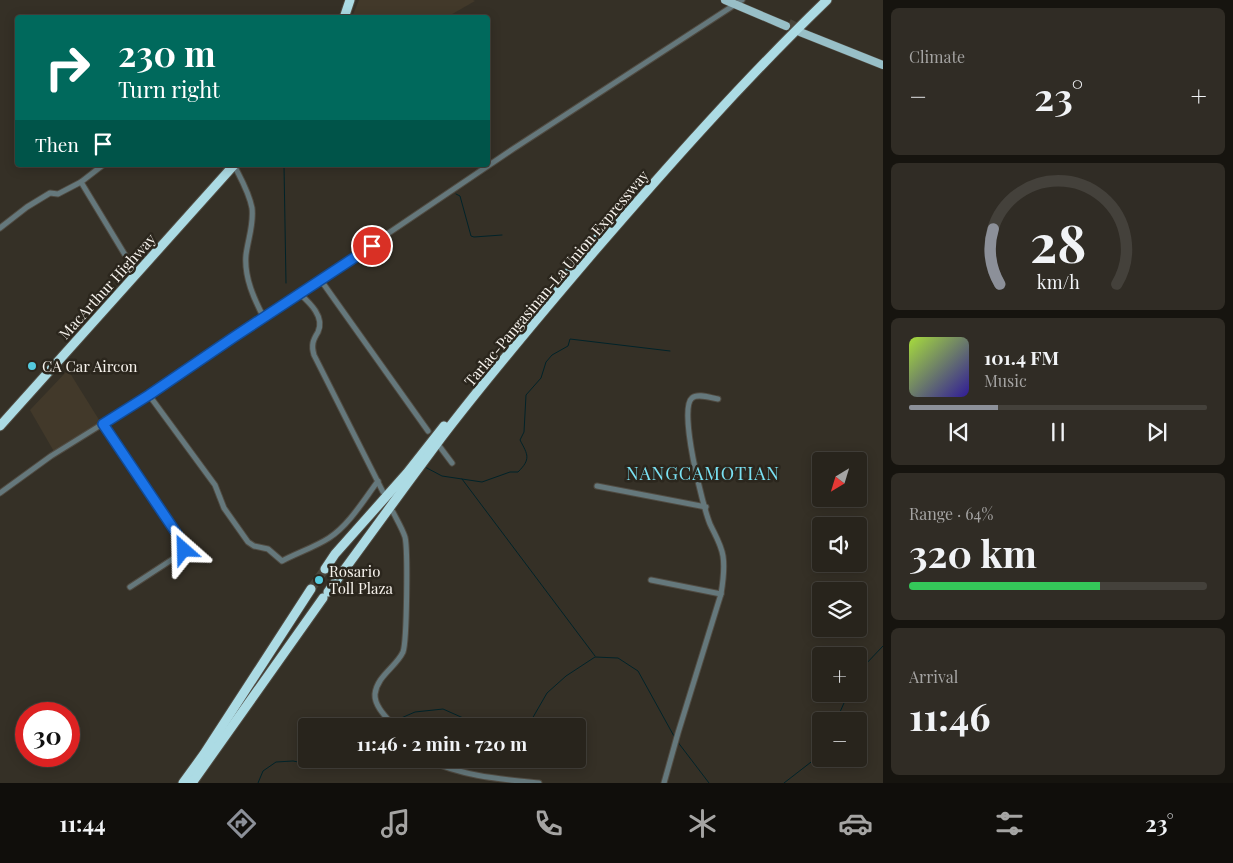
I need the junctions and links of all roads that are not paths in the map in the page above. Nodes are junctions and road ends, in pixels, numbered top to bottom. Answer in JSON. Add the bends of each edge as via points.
{"nodes":[{"id":1,"x":350,"y":0,"type":"edge"},
{"id":2,"x":725,"y":0,"type":"edge"},
{"id":3,"x":818,"y":0,"type":"edge"},
{"id":4,"x":827,"y":0,"type":"edge"},
{"id":5,"x":741,"y":4,"type":"edge"},
{"id":6,"x":345,"y":15,"type":"edge"},
{"id":7,"x":787,"y":25,"type":"tunnel mouth"},
{"id":8,"x":801,"y":31,"type":"tunnel mouth"},
{"id":9,"x":883,"y":64,"type":"edge"},
{"id":10,"x":490,"y":165,"type":"edge"},
{"id":11,"x":100,"y":167,"type":"edge"},
{"id":12,"x":229,"y":167,"type":"edge"},
{"id":13,"x":231,"y":167,"type":"edge"},
{"id":14,"x":487,"y":167,"type":"edge"},
{"id":15,"x":81,"y":182,"type":"junction"},
{"id":16,"x":0,"y":228,"type":"edge"},
{"id":17,"x":136,"y":274,"type":"junction"},
{"id":18,"x":320,"y":279,"type":"junction"},
{"id":19,"x":300,"y":294,"type":"junction"},
{"id":20,"x":264,"y":318,"type":"junction"},
{"id":21,"x":149,"y":395,"type":"junction"},
{"id":22,"x":718,"y":399,"type":"dead end"},
{"id":23,"x":103,"y":424,"type":"junction"},
{"id":24,"x":0,"y":426,"type":"edge"},
{"id":25,"x":428,"y":431,"type":"dead end"},
{"id":26,"x":440,"y":447,"type":"dead end"},
{"id":27,"x":452,"y":463,"type":"dead end"},
{"id":28,"x":378,"y":481,"type":"junction"},
{"id":29,"x":597,"y":486,"type":"dead end"},
{"id":30,"x":383,"y":492,"type":"dead end"},
{"id":31,"x":0,"y":493,"type":"edge"},
{"id":32,"x":706,"y":506,"type":"junction"},
{"id":33,"x":393,"y":512,"type":"dead end"},
{"id":34,"x":325,"y":569,"type":"tunnel mouth"},
{"id":35,"x":651,"y":580,"type":"dead end"},
{"id":36,"x":130,"y":587,"type":"dead end"},
{"id":37,"x":311,"y":590,"type":"tunnel mouth"},
{"id":38,"x":721,"y":594,"type":"junction"},
{"id":39,"x":387,"y":718,"type":"edge"},
{"id":40,"x":447,"y":768,"type":"edge"},
{"id":41,"x":183,"y":783,"type":"edge"},
{"id":42,"x":192,"y":783,"type":"edge"},
{"id":43,"x":539,"y":783,"type":"edge"},
{"id":44,"x":664,"y":783,"type":"edge"}],
"edges":[{"from":1,"to":6,"type":"highway"},
{"from":2,"to":5,"type":"main road"},
{"from":3,"to":34,"type":"highway","name":"Tarlac-Pangasinan-La Union Expressway","via":[[625,206]]},
{"from":4,"to":42,"type":"highway","name":"Tarlac-Pangasinan-La Union Expressway","via":[[703,128],[521,338],[398,495]]},
{"from":5,"to":7,"type":"main road","via":[[748,11]]},
{"from":5,"to":10,"type":"street"},
{"from":8,"to":9,"type":"main road"},
{"from":11,"to":15,"type":"street"},
{"from":12,"to":17,"type":"highway","name":"MacArthur Highway"},
{"from":13,"to":20,"type":"street","via":[[244,183],[252,208],[246,266],[252,291]]},
{"from":14,"to":18,"type":"street"},
{"from":15,"to":16,"type":"street","via":[[58,194],[50,193]]},
{"from":15,"to":17,"type":"street"},
{"from":17,"to":24,"type":"highway","name":"MacArthur Highway"},
{"from":18,"to":19,"type":"street"},
{"from":18,"to":25,"type":"street"},
{"from":19,"to":20,"type":"street"},
{"from":19,"to":28,"type":"street","via":[[315,310],[319,321],[312,344],[314,355]]},
{"from":20,"to":21,"type":"street"},
{"from":21,"to":23,"type":"street"},
{"from":21,"to":28,"type":"street","via":[[215,485],[224,508],[248,542],[268,549],[282,561],[330,537],[357,510]]},
{"from":22,"to":32,"type":"street","via":[[698,395],[688,405],[692,453]]},
{"from":23,"to":31,"type":"street"},
{"from":23,"to":36,"type":"street","via":[[184,547],[179,555]]},
{"from":26,"to":27,"type":"street"},
{"from":28,"to":30,"type":"street"},
{"from":29,"to":32,"type":"street"},
{"from":32,"to":38,"type":"street","via":[[723,555]]},
{"from":33,"to":39,"type":"street","via":[[402,529],[406,547],[406,631],[402,653],[382,678],[375,693],[378,705]]},
{"from":35,"to":38,"type":"street"},
{"from":37,"to":41,"type":"highway"},
{"from":38,"to":44,"type":"street"},
{"from":40,"to":43,"type":"street","via":[[481,777]]}]}
